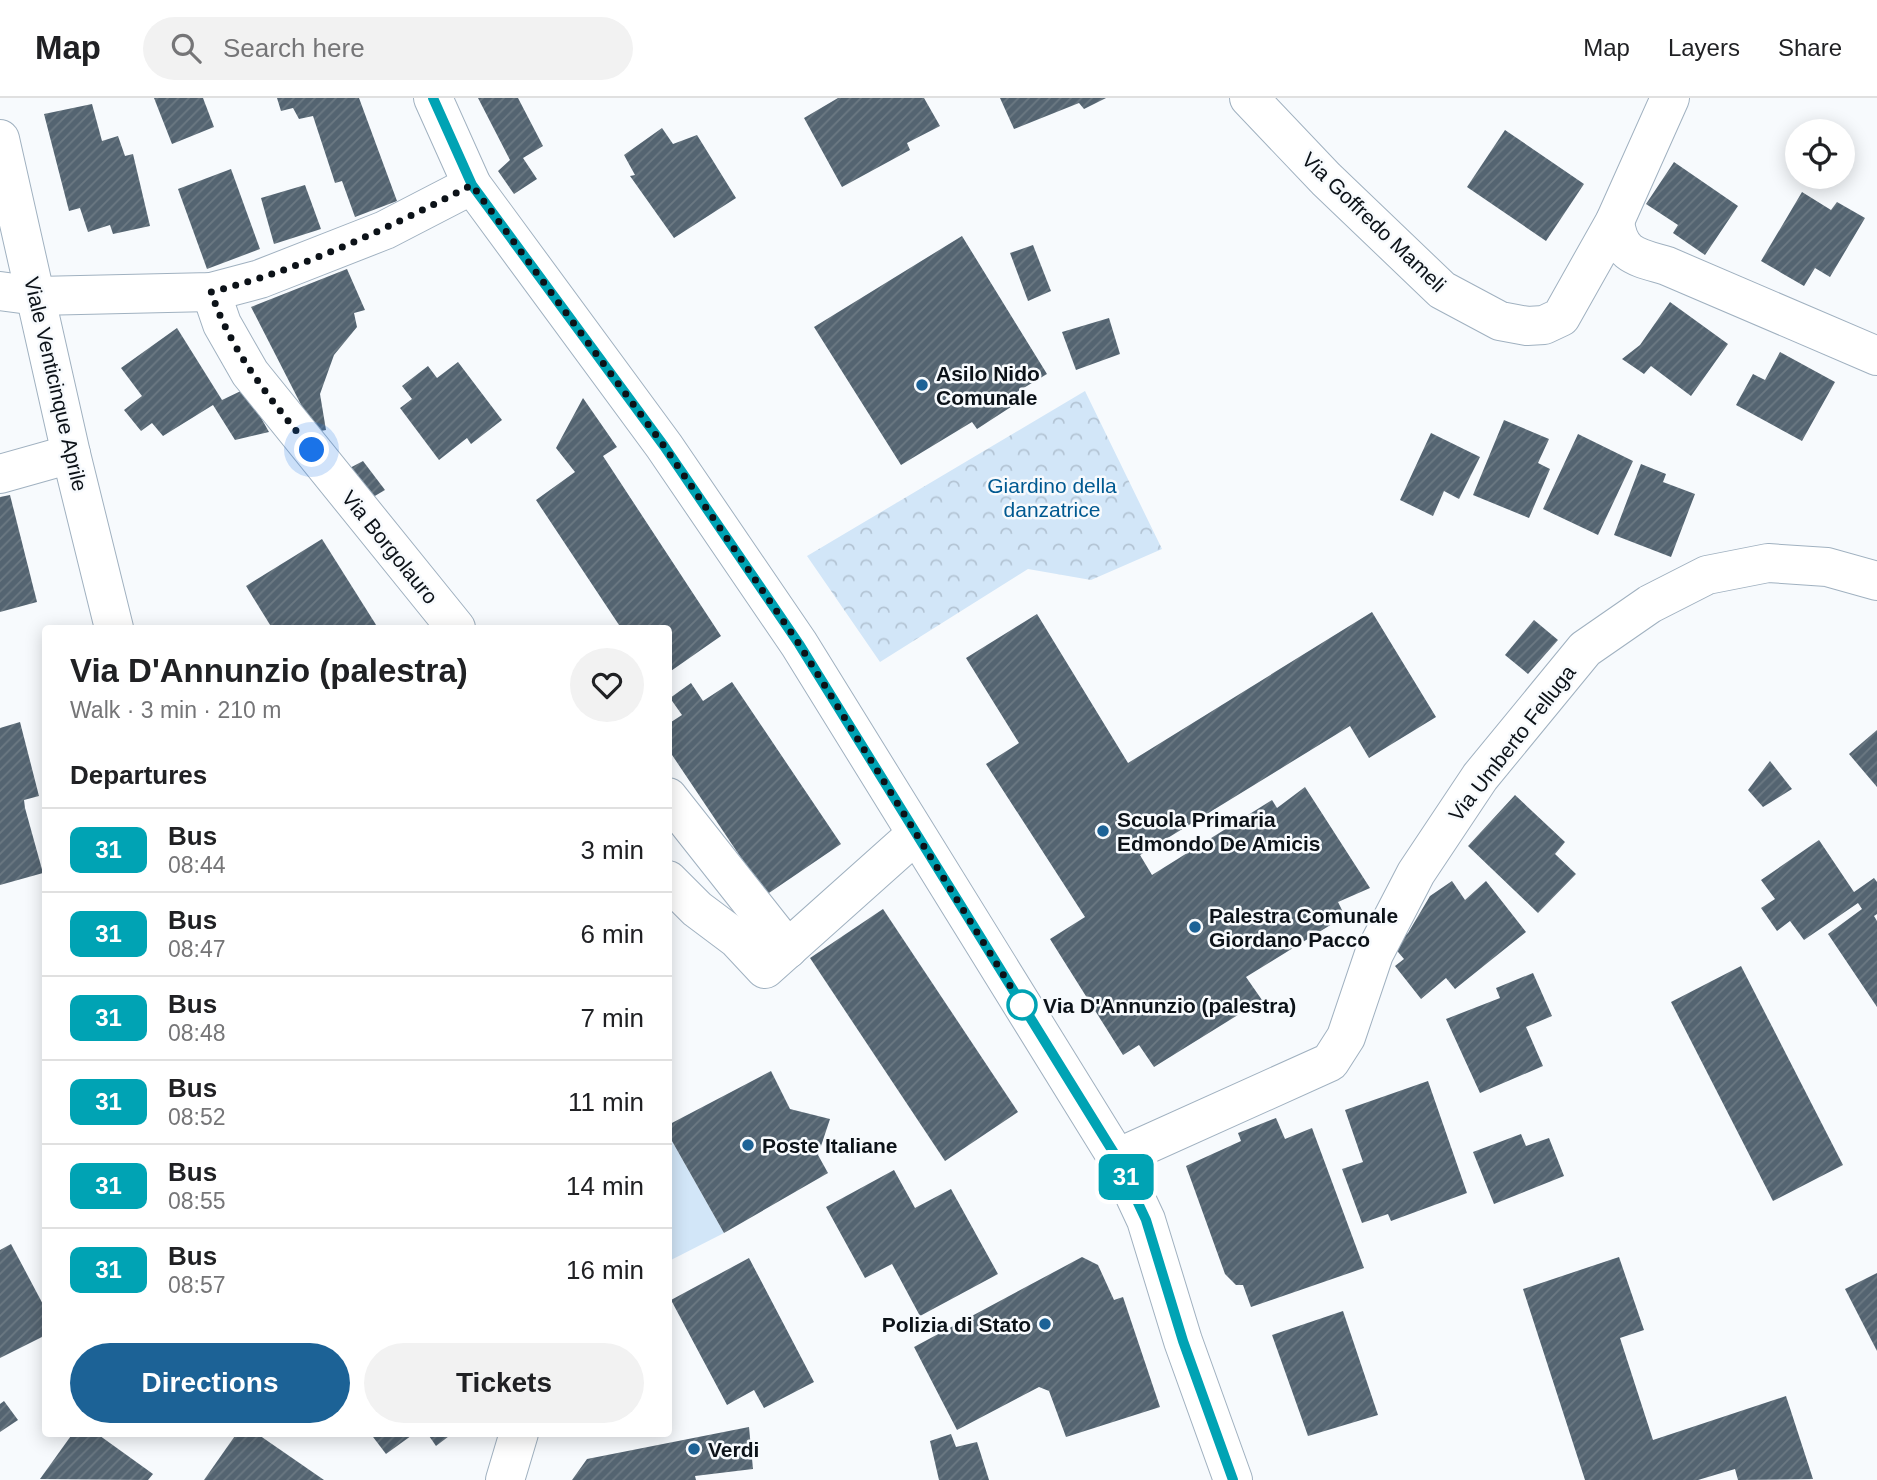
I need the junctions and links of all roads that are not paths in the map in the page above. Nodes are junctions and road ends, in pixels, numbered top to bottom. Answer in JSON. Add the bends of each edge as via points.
{"nodes":[{"id":1,"x":433,"y":98,"type":"edge"},
{"id":2,"x":1249,"y":98,"type":"edge"},
{"id":3,"x":1670,"y":98,"type":"edge"},
{"id":4,"x":0,"y":139,"type":"edge"},
{"id":5,"x":472,"y":185,"type":"junction"},
{"id":6,"x":1615,"y":221,"type":"junction"},
{"id":7,"x":211,"y":292,"type":"junction"},
{"id":8,"x":18,"y":293,"type":"edge"},
{"id":9,"x":1877,"y":356,"type":"edge"},
{"id":10,"x":71,"y":454,"type":"junction"},
{"id":11,"x":0,"y":474,"type":"edge"},
{"id":12,"x":1877,"y":581,"type":"edge"},
{"id":13,"x":113,"y":625,"type":"edge"},
{"id":14,"x":454,"y":625,"type":"edge"},
{"id":15,"x":672,"y":802,"type":"edge"},
{"id":16,"x":915,"y":835,"type":"junction"},
{"id":17,"x":672,"y":884,"type":"edge"},
{"id":18,"x":788,"y":949,"type":"junction"},
{"id":19,"x":1117,"y":1158,"type":"junction"},
{"id":20,"x":519,"y":1437,"type":"edge"},
{"id":21,"x":505,"y":1480,"type":"edge"},
{"id":22,"x":1233,"y":1480,"type":"edge"}],
"edges":[{"from":1,"to":5,"type":"street"},
{"from":2,"to":6,"type":"street","name":"Via Goffredo Mameli","via":[[1442,290],[1500,321],[1544,325],[1561,317]]},
{"from":3,"to":6,"type":"street","name":"Via Goffredo Mameli"},
{"from":4,"to":8,"type":"street","name":"Viale Venticinque Aprile"},
{"from":5,"to":7,"type":"street","via":[[385,230],[260,279]]},
{"from":5,"to":16,"type":"street","via":[[664,446],[792,633]]},
{"from":6,"to":9,"type":"street","via":[[1617,239],[1634,256]]},
{"from":7,"to":8,"type":"street"},
{"from":7,"to":14,"type":"street","name":"Via Borgolauro","via":[[222,324],[250,373]]},
{"from":8,"to":10,"type":"street","name":"Viale Venticinque Aprile"},
{"from":10,"to":11,"type":"street"},
{"from":10,"to":13,"type":"street","name":"Viale Venticinque Aprile"},
{"from":12,"to":19,"type":"street","name":"Via Umberto Felluga","via":[[1827,566],[1768,563],[1707,575],[1650,604],[1585,649],[1480,777],[1416,873],[1374,954],[1346,1037],[1330,1062]]},
{"from":15,"to":18,"type":"street"},
{"from":16,"to":18,"type":"street"},
{"from":16,"to":19,"type":"street"},
{"from":17,"to":18,"type":"street","via":[[765,969]]},
{"from":19,"to":22,"type":"street","via":[[1146,1220]]},
{"from":20,"to":21,"type":"street"}]}
